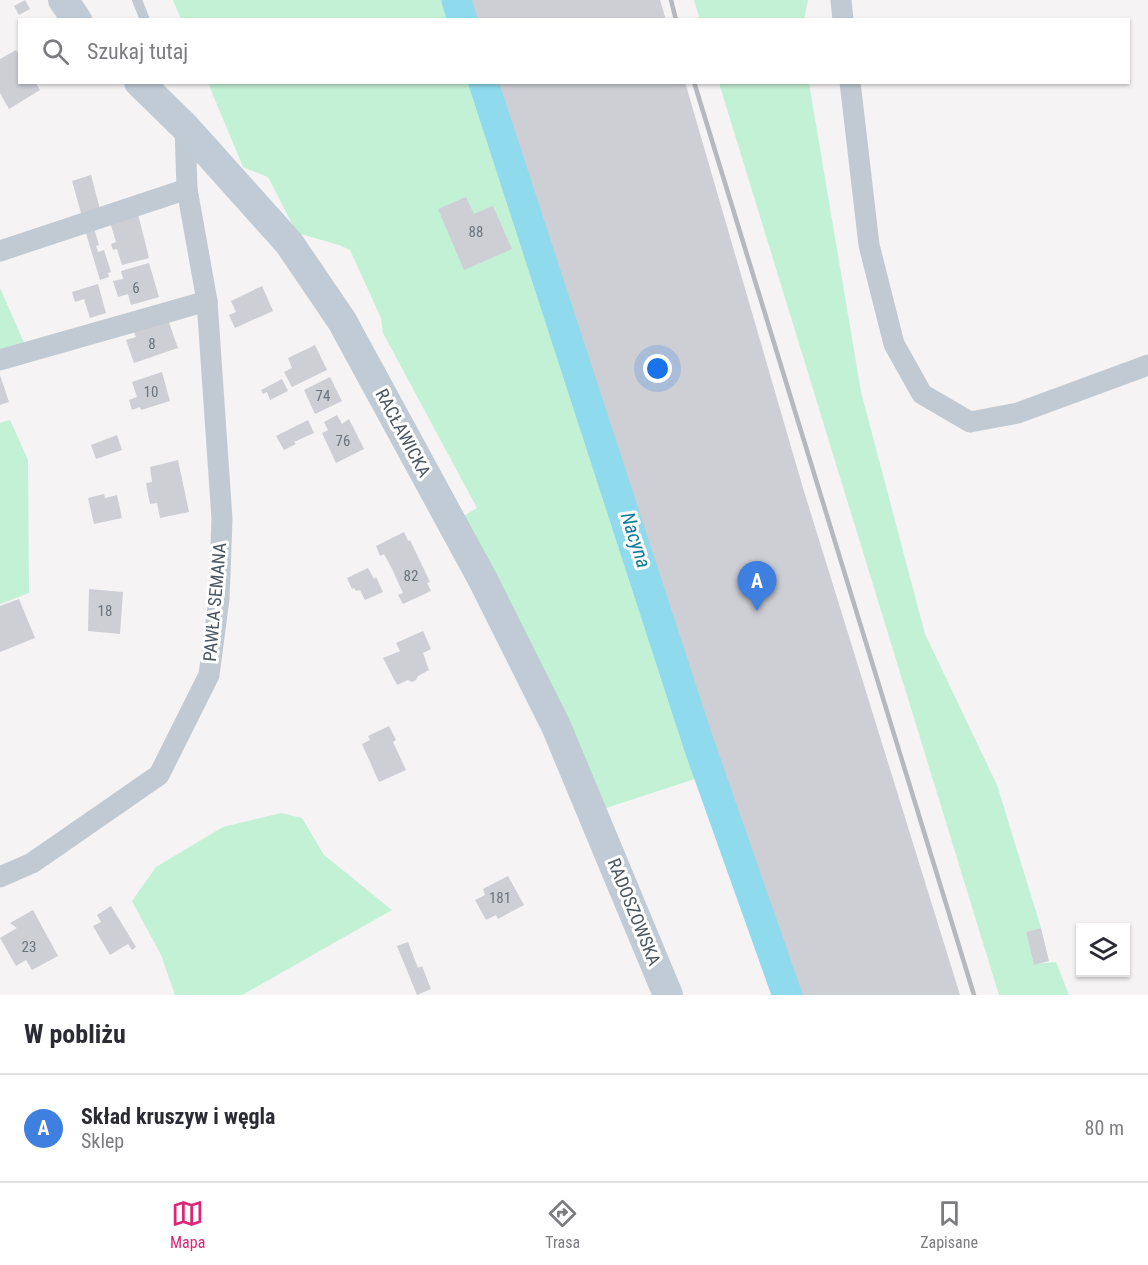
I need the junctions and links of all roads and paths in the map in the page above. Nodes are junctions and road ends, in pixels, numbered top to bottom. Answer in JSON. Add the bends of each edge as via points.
{"nodes":[{"id":1,"x":63,"y":0,"type":"edge"},
{"id":2,"x":137,"y":0,"type":"edge"},
{"id":3,"x":841,"y":0,"type":"edge"},
{"id":4,"x":76,"y":18,"type":"edge"},
{"id":5,"x":144,"y":18,"type":"edge"},
{"id":6,"x":843,"y":18,"type":"edge"},
{"id":7,"x":141,"y":84,"type":"edge"},
{"id":8,"x":850,"y":84,"type":"edge"},
{"id":9,"x":185,"y":127,"type":"junction"},
{"id":10,"x":188,"y":189,"type":"junction"},
{"id":11,"x":0,"y":251,"type":"edge"},
{"id":12,"x":207,"y":301,"type":"junction"},
{"id":13,"x":0,"y":360,"type":"edge"},
{"id":14,"x":1148,"y":364,"type":"edge"},
{"id":15,"x":600,"y":828,"type":"joint"},
{"id":16,"x":0,"y":877,"type":"edge"},
{"id":17,"x":668,"y":995,"type":"edge"}],
"edges":[{"from":1,"to":4,"type":"street"},
{"from":2,"to":5,"type":"lane"},
{"from":3,"to":6,"type":"street"},
{"from":7,"to":9,"type":"street","name":"RACŁAWICKA"},
{"from":8,"to":14,"type":"street","via":[[869,245],[894,344],[922,394],[970,422],[1018,413]]},
{"from":9,"to":10,"type":"street","name":"PAWŁA SEMANA"},
{"from":9,"to":15,"type":"street","name":"RACŁAWICKA","via":[[289,243],[342,321],[488,590],[556,726]]},
{"from":10,"to":11,"type":"street"},
{"from":10,"to":12,"type":"street","name":"PAWŁA SEMANA"},
{"from":12,"to":13,"type":"street"},
{"from":12,"to":16,"type":"street","name":"PAWŁA SEMANA","via":[[222,519],[219,599],[209,675],[159,775],[32,863]]},
{"from":15,"to":17,"type":"street","name":"RADOSZOWSKA"}]}
